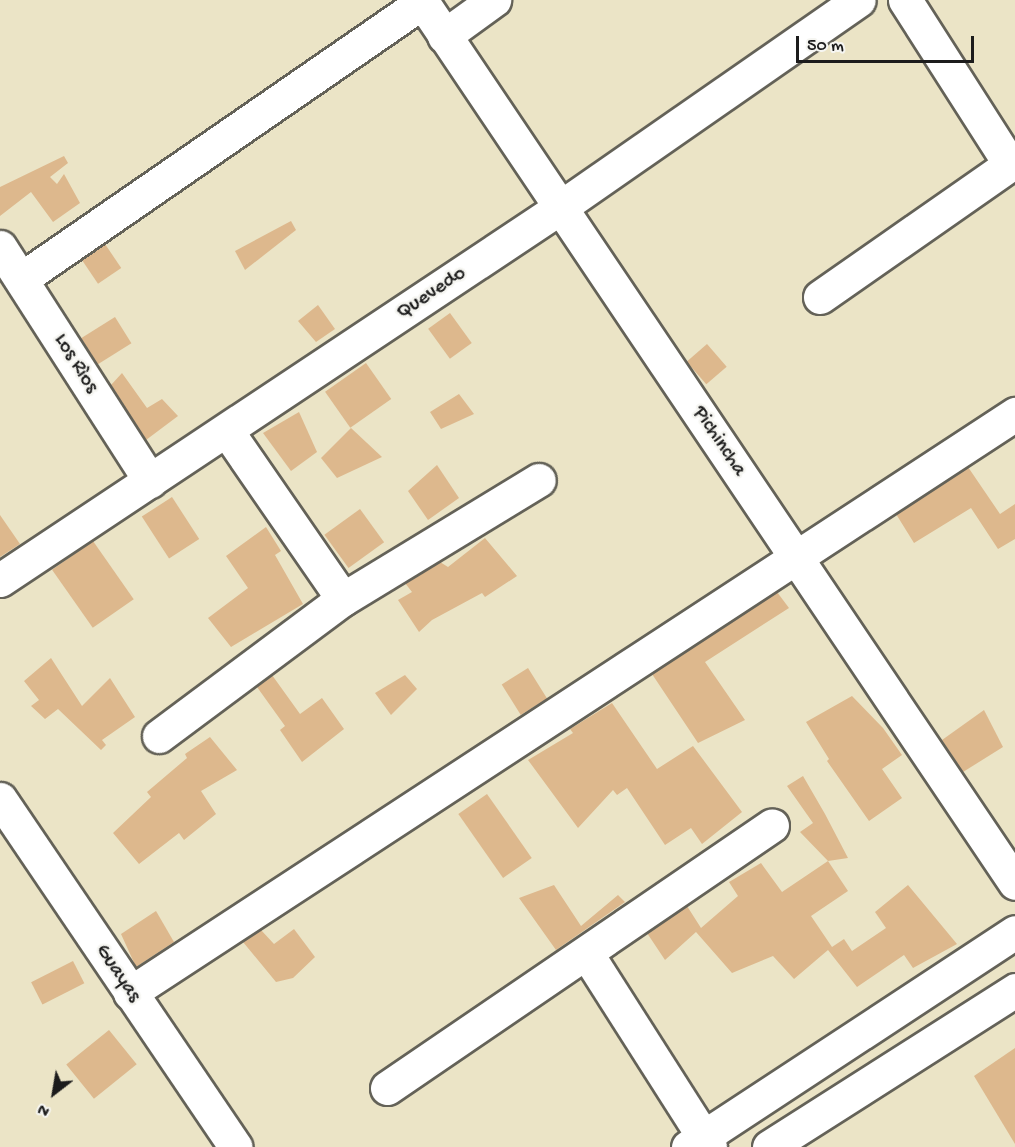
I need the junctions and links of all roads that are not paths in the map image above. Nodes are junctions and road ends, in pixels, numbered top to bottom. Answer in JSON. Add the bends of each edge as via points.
{"nodes":[{"id":1,"x":494,"y":0,"type":"edge"},
{"id":2,"x":859,"y":0,"type":"edge"},
{"id":3,"x":905,"y":0,"type":"edge"},
{"id":4,"x":422,"y":1,"type":"edge"},
{"id":5,"x":444,"y":36,"type":"junction"},
{"id":6,"x":1013,"y":163,"type":"edge"},
{"id":7,"x":558,"y":209,"type":"junction"},
{"id":8,"x":0,"y":247,"type":"edge"},
{"id":9,"x":21,"y":279,"type":"junction"},
{"id":10,"x":820,"y":297,"type":"dead end"},
{"id":11,"x":1015,"y":414,"type":"edge"},
{"id":12,"x":228,"y":431,"type":"junction"},
{"id":13,"x":539,"y":480,"type":"dead end"},
{"id":14,"x":150,"y":481,"type":"junction"},
{"id":15,"x":798,"y":558,"type":"junction"},
{"id":16,"x":0,"y":580,"type":"edge"},
{"id":17,"x":343,"y":599,"type":"junction"},
{"id":18,"x":159,"y":736,"type":"dead end"},
{"id":19,"x":0,"y":800,"type":"edge"},
{"id":20,"x":772,"y":825,"type":"dead end"},
{"id":21,"x":1015,"y":883,"type":"edge"},
{"id":22,"x":1015,"y":932,"type":"edge"},
{"id":23,"x":587,"y":954,"type":"junction"},
{"id":24,"x":1015,"y":990,"type":"edge"},
{"id":25,"x":130,"y":993,"type":"junction"},
{"id":26,"x":387,"y":1088,"type":"dead end"},
{"id":27,"x":700,"y":1144,"type":"edge"},
{"id":28,"x":236,"y":1147,"type":"edge"},
{"id":29,"x":769,"y":1147,"type":"edge"}],
"edges":[{"from":1,"to":5,"type":"street"},
{"from":2,"to":7,"type":"street","name":"Quevedo"},
{"from":3,"to":6,"type":"street"},
{"from":4,"to":5,"type":"street","name":"Pichincha"},
{"from":4,"to":9,"type":"street"},
{"from":5,"to":7,"type":"street","name":"Pichincha"},
{"from":6,"to":10,"type":"street"},
{"from":7,"to":12,"type":"street","name":"Quevedo"},
{"from":7,"to":15,"type":"street","name":"Pichincha"},
{"from":8,"to":9,"type":"street","name":"Los Rìos"},
{"from":9,"to":14,"type":"street","name":"Los Rìos"},
{"from":11,"to":15,"type":"street"},
{"from":12,"to":14,"type":"street","name":"Quevedo"},
{"from":12,"to":17,"type":"street"},
{"from":13,"to":17,"type":"street"},
{"from":14,"to":16,"type":"street","name":"Quevedo"},
{"from":15,"to":21,"type":"street","name":"Pichincha"},
{"from":15,"to":25,"type":"street"},
{"from":17,"to":18,"type":"street"},
{"from":19,"to":25,"type":"street","name":"Guayas"},
{"from":20,"to":23,"type":"street"},
{"from":22,"to":27,"type":"street"},
{"from":23,"to":26,"type":"street"},
{"from":23,"to":27,"type":"street"},
{"from":24,"to":29,"type":"street"},
{"from":25,"to":28,"type":"street","name":"Guayas"}]}
